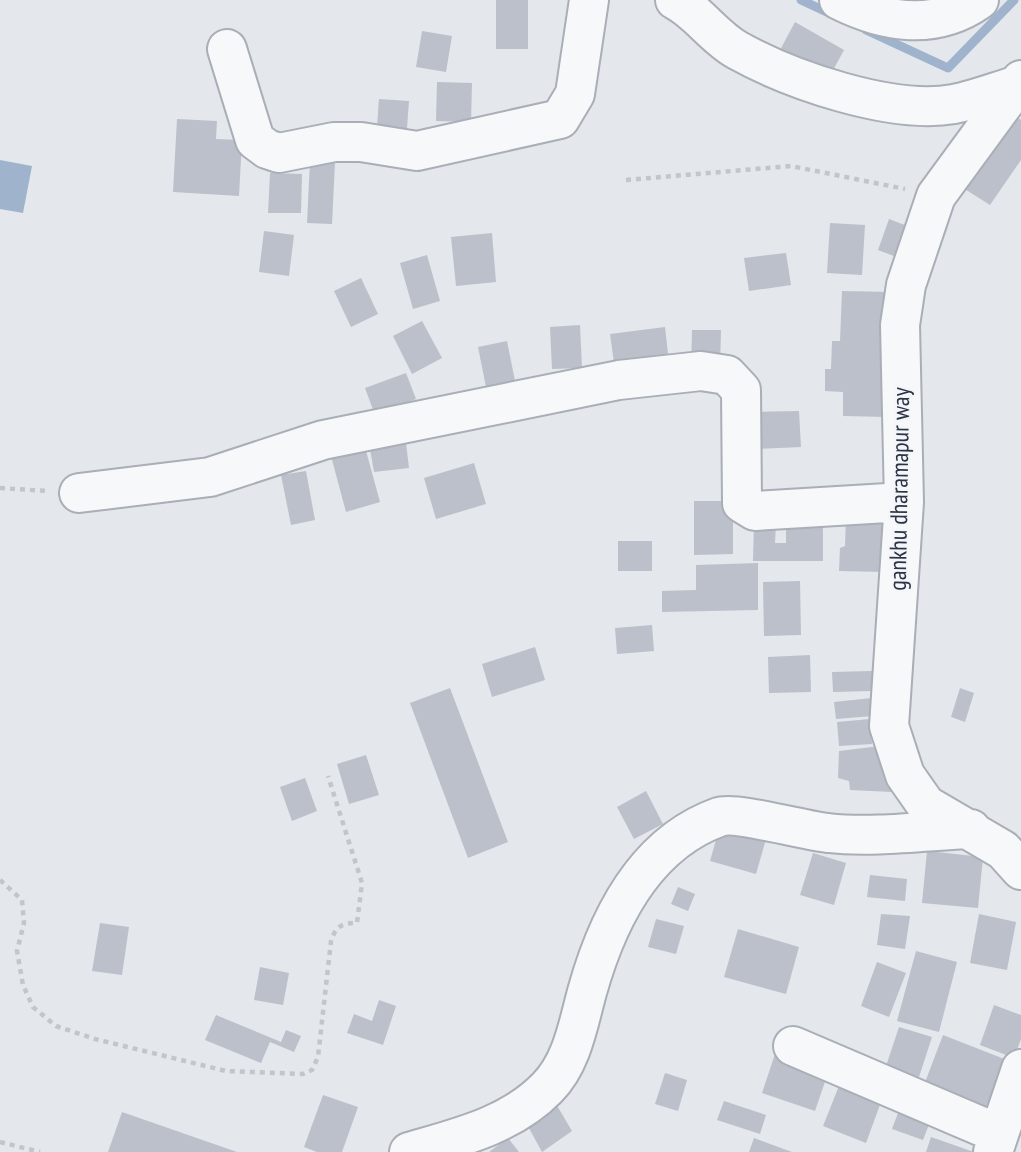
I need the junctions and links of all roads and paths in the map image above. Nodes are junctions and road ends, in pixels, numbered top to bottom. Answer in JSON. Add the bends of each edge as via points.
{"nodes":[{"id":1,"x":589,"y":0,"type":"edge"},
{"id":2,"x":675,"y":0,"type":"edge"},
{"id":3,"x":839,"y":0,"type":"edge"},
{"id":4,"x":979,"y":0,"type":"edge"},
{"id":5,"x":227,"y":49,"type":"dead end"},
{"id":6,"x":1018,"y":83,"type":"edge"},
{"id":7,"x":626,"y":180,"type":"dead end"},
{"id":8,"x":936,"y":196,"type":"junction"},
{"id":9,"x":0,"y":488,"type":"edge"},
{"id":10,"x":79,"y":493,"type":"joint"},
{"id":11,"x":904,"y":502,"type":"junction"},
{"id":12,"x":328,"y":776,"type":"dead end"},
{"id":13,"x":971,"y":830,"type":"junction"},
{"id":14,"x":1021,"y":870,"type":"edge"},
{"id":15,"x":0,"y":880,"type":"edge"},
{"id":16,"x":793,"y":1046,"type":"dead end"},
{"id":17,"x":1021,"y":1069,"type":"edge"},
{"id":18,"x":0,"y":1142,"type":"edge"},
{"id":19,"x":996,"y":1143,"type":"edge"},
{"id":20,"x":40,"y":1152,"type":"edge"},
{"id":21,"x":409,"y":1152,"type":"edge"}],
"edges":[{"from":1,"to":5,"type":"street","via":[[575,94],[560,119],[417,150],[347,142],[279,153],[267,149],[255,140]]},
{"from":2,"to":6,"type":"street","via":[[736,49],[800,79],[859,96],[910,105],[953,104]]},
{"from":3,"to":4,"type":"street","via":[[891,19],[918,22],[943,19]]},
{"from":6,"to":8,"type":"street","name":"gankhu dharamapur way"},
{"from":7,"to":8,"type":"path","via":[[791,166]]},
{"from":8,"to":11,"type":"street","name":"gankhu dharamapur way","via":[[906,285],[900,325]]},
{"from":9,"to":10,"type":"path"},
{"from":10,"to":11,"type":"street","via":[[209,477],[323,440],[619,380],[701,371],[727,375],[741,390],[741,503],[755,511]]},
{"from":11,"to":13,"type":"street","name":"gankhu dharamapur way","via":[[889,726],[905,775],[926,805]]},
{"from":12,"to":15,"type":"path","via":[[362,883],[357,923],[335,929],[331,941],[318,1057],[312,1070],[303,1073],[226,1071],[56,1026],[33,1007],[23,985],[18,951],[24,923],[22,900]]},
{"from":13,"to":14,"type":"street","name":"gankhu dharamapur way","via":[[1003,850]]},
{"from":13,"to":21,"type":"street","via":[[830,834],[722,815],[676,837],[651,860],[633,886],[596,961],[571,1050],[548,1088],[506,1119]]},
{"from":16,"to":19,"type":"street"},
{"from":17,"to":19,"type":"street"},
{"from":18,"to":20,"type":"path"}]}
